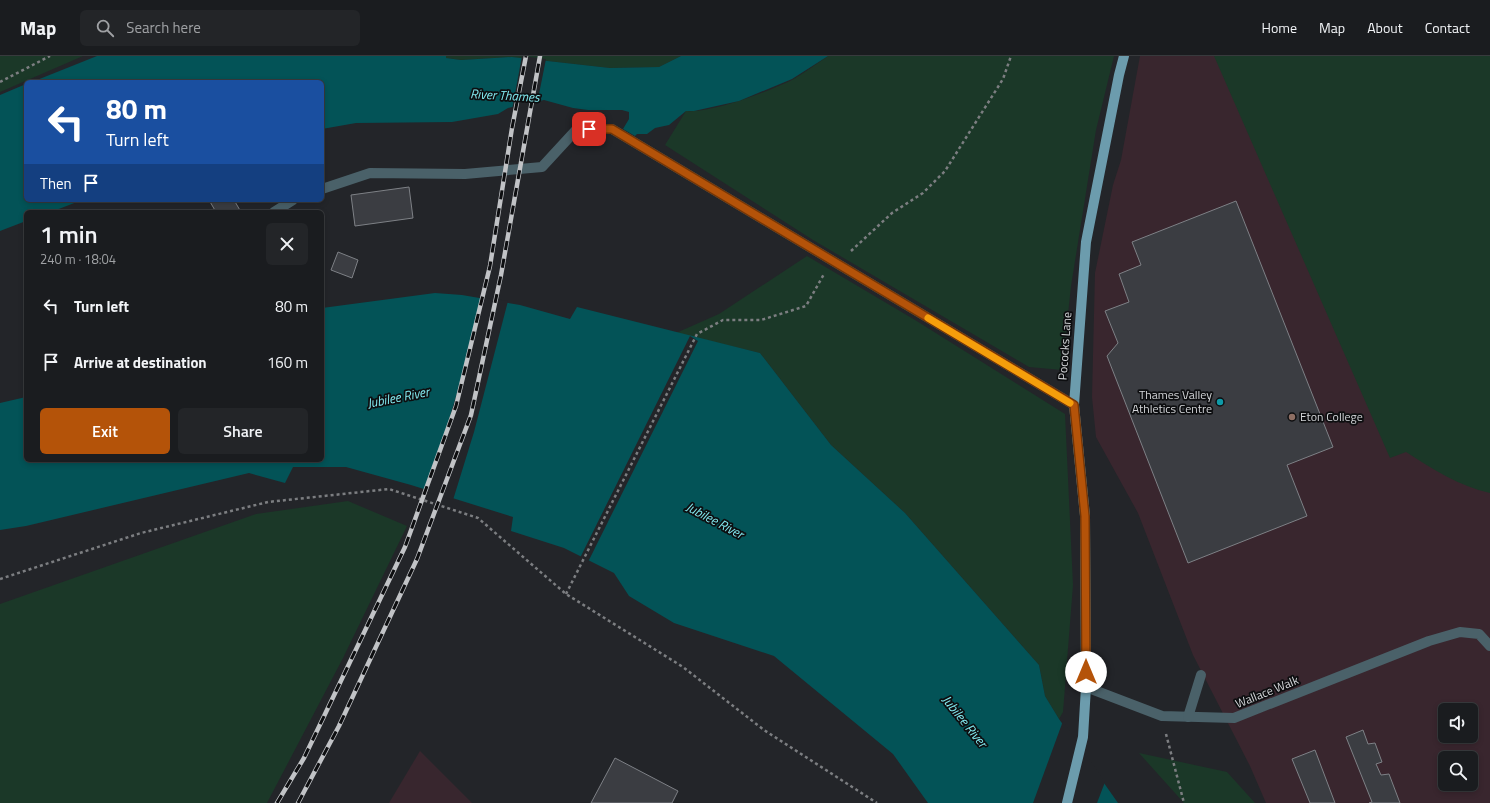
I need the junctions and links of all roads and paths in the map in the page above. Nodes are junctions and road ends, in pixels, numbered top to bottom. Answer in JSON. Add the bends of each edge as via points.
{"nodes":[{"id":1,"x":50,"y":56,"type":"edge"},
{"id":2,"x":1011,"y":56,"type":"edge"},
{"id":3,"x":1124,"y":56,"type":"edge"},
{"id":4,"x":0,"y":82,"type":"edge"},
{"id":5,"x":324,"y":188,"type":"edge"},
{"id":6,"x":290,"y":202,"type":"edge"},
{"id":7,"x":277,"y":210,"type":"edge"},
{"id":8,"x":831,"y":260,"type":"junction"},
{"id":9,"x":1074,"y":405,"type":"junction"},
{"id":10,"x":0,"y":578,"type":"edge"},
{"id":11,"x":566,"y":594,"type":"junction"},
{"id":12,"x":1490,"y":646,"type":"edge"},
{"id":13,"x":1201,"y":674,"type":"dead end"},
{"id":14,"x":1086,"y":687,"type":"junction"},
{"id":15,"x":1162,"y":716,"type":"junction"},
{"id":16,"x":1188,"y":717,"type":"junction"},
{"id":17,"x":878,"y":803,"type":"edge"},
{"id":18,"x":1067,"y":803,"type":"edge"},
{"id":19,"x":1184,"y":803,"type":"edge"}],
"edges":[{"from":1,"to":4,"type":"path"},
{"from":2,"to":8,"type":"path","via":[[1003,79],[945,171],[923,193],[892,213],[852,250]]},
{"from":3,"to":9,"type":"main road","name":"Pococks Lane","via":[[1086,242]]},
{"from":5,"to":8,"type":"street","via":[[370,173],[465,174],[542,167],[577,128],[612,129]]},
{"from":6,"to":7,"type":"street"},
{"from":8,"to":9,"type":"street"},
{"from":8,"to":11,"type":"path","via":[[806,306],[761,320],[723,320],[697,334]]},
{"from":9,"to":14,"type":"main road","name":"Pococks Lane","via":[[1085,516]]},
{"from":10,"to":11,"type":"path","via":[[141,532],[268,502],[390,489],[478,518]]},
{"from":11,"to":17,"type":"path","via":[[683,666],[764,730]]},
{"from":12,"to":16,"type":"street","name":"Wallace Walk","via":[[1479,634],[1460,632],[1234,718]]},
{"from":13,"to":16,"type":"street"},
{"from":14,"to":15,"type":"street","name":"Wallace Walk"},
{"from":14,"to":18,"type":"main road","name":"Pococks Lane","via":[[1083,737]]},
{"from":15,"to":16,"type":"street","name":"Wallace Walk"},
{"from":15,"to":19,"type":"path"}]}
